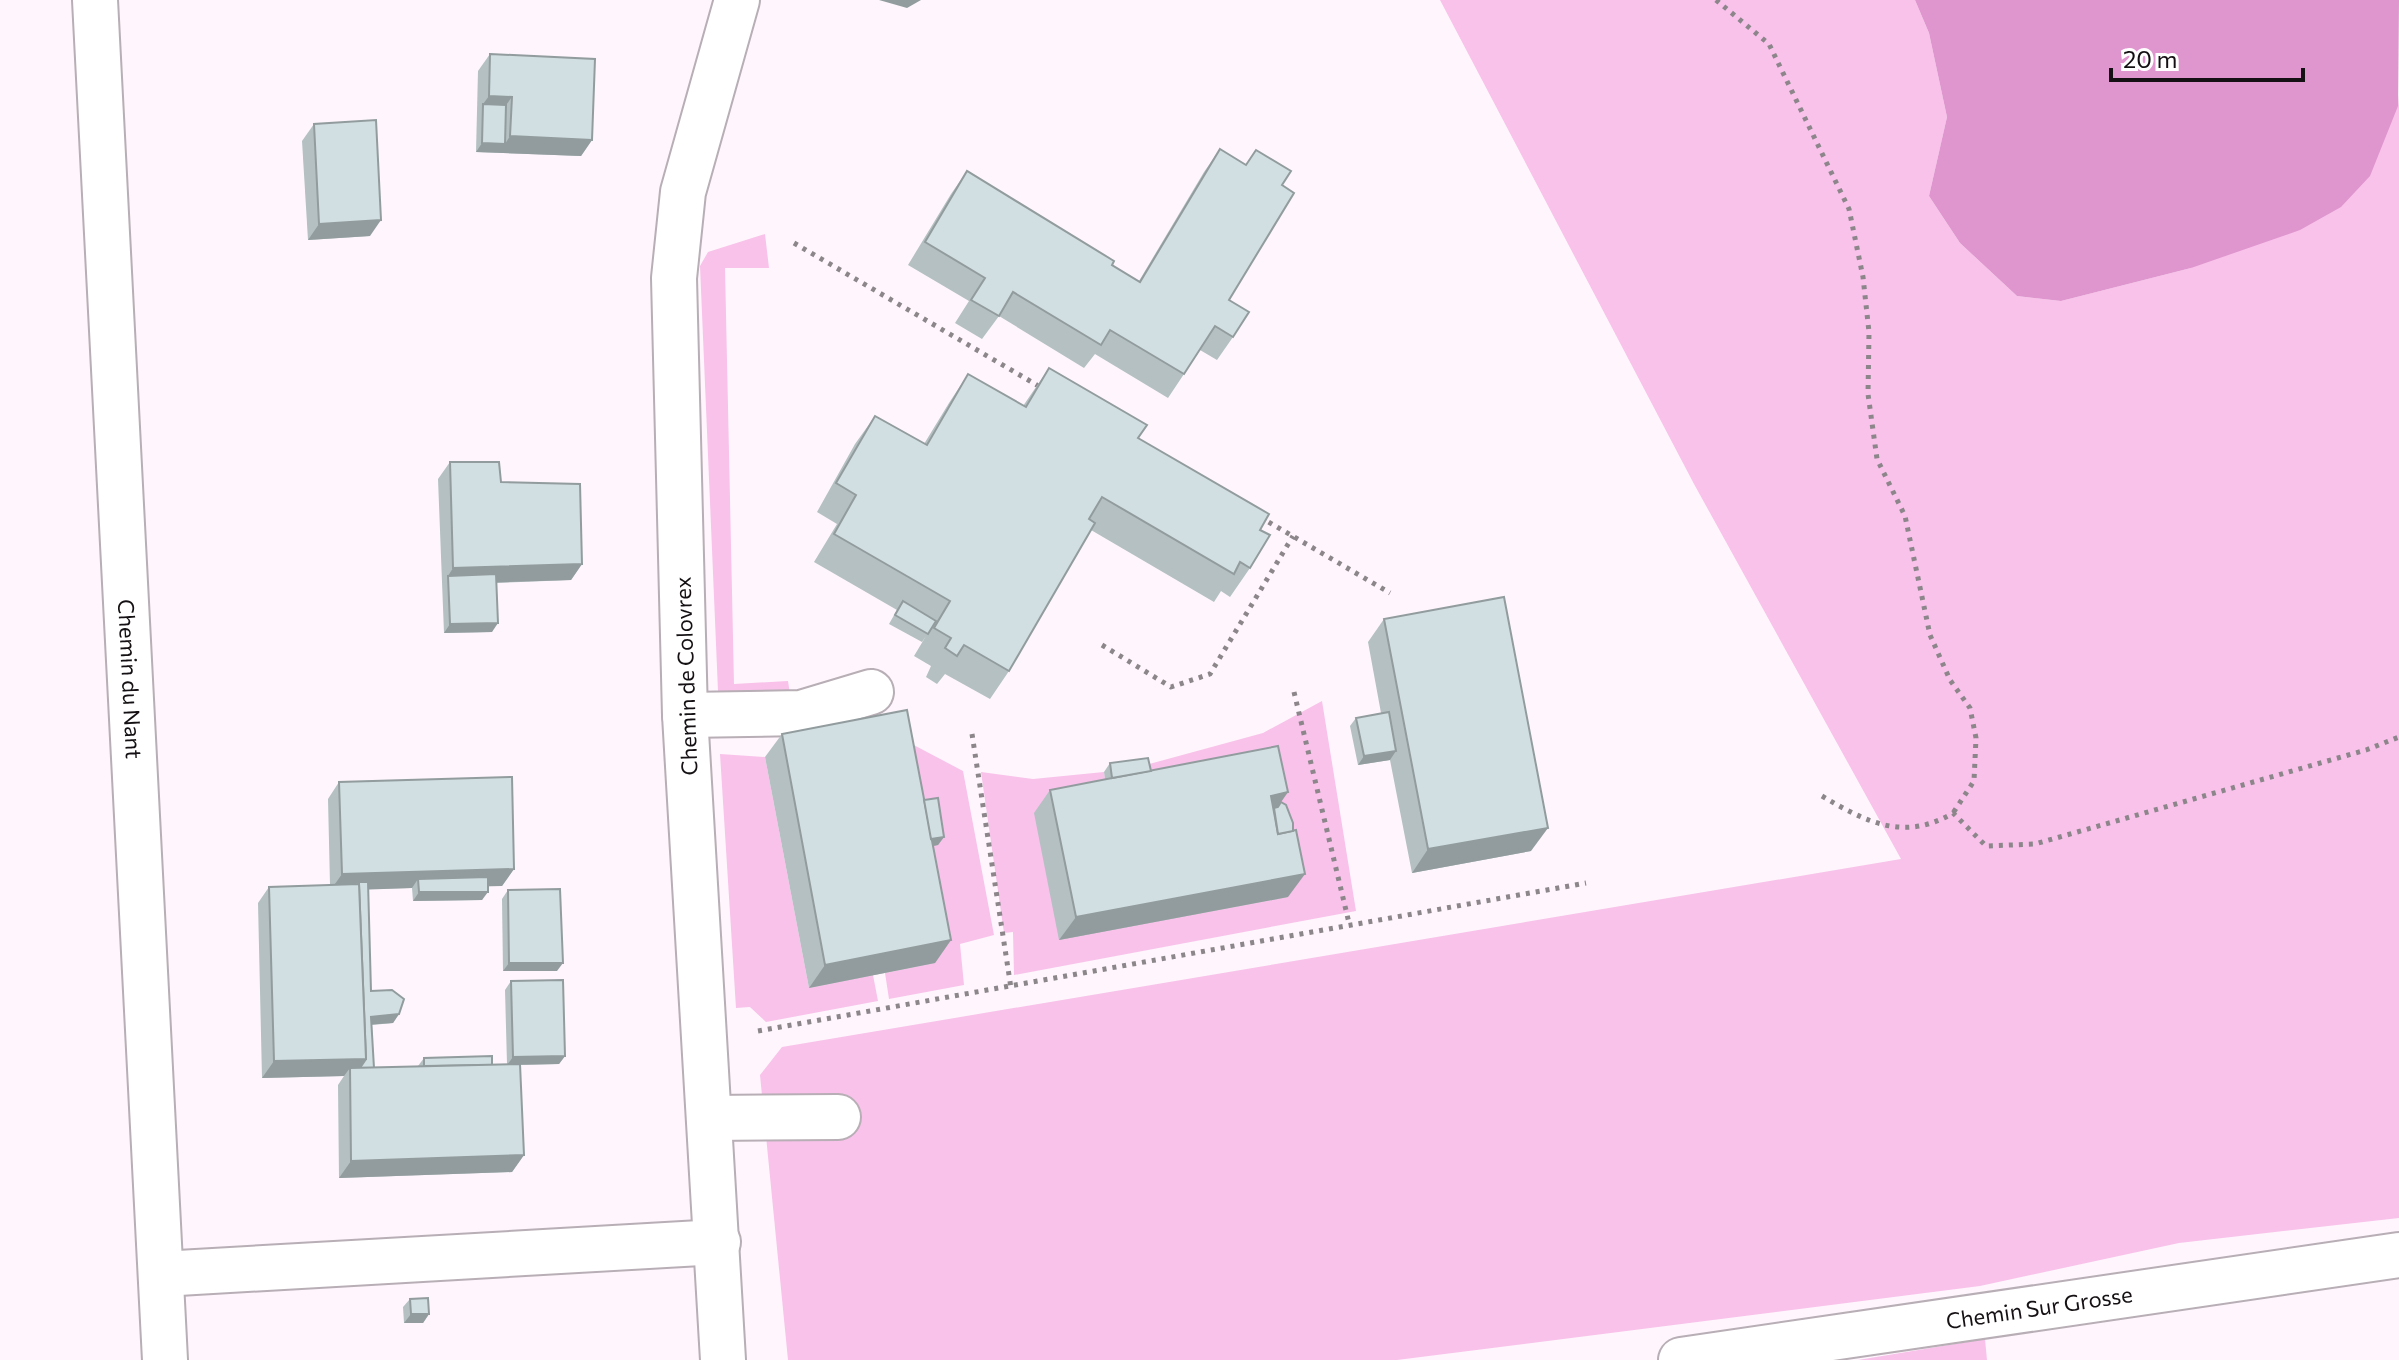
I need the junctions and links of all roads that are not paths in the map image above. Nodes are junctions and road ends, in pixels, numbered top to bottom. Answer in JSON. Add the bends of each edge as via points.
{"nodes":[{"id":1,"x":95,"y":0,"type":"edge"},
{"id":2,"x":737,"y":0,"type":"edge"},
{"id":3,"x":871,"y":692,"type":"dead end"},
{"id":4,"x":685,"y":715,"type":"junction"},
{"id":5,"x":838,"y":1117,"type":"dead end"},
{"id":6,"x":710,"y":1118,"type":"junction"},
{"id":7,"x":718,"y":1242,"type":"junction"},
{"id":8,"x":2399,"y":1255,"type":"edge"},
{"id":9,"x":161,"y":1274,"type":"junction"},
{"id":10,"x":165,"y":1360,"type":"edge"},
{"id":11,"x":723,"y":1360,"type":"edge"},
{"id":12,"x":1681,"y":1360,"type":"edge"}],
"edges":[{"from":1,"to":9,"type":"street","name":"Chemin du Nant"},
{"from":2,"to":4,"type":"street","name":"Chemin de Colovrex","via":[[683,192],[674,278]]},
{"from":3,"to":4,"type":"street","via":[[801,713]]},
{"from":4,"to":6,"type":"street","name":"Chemin de Colovrex"},
{"from":5,"to":6,"type":"street"},
{"from":6,"to":7,"type":"street","name":"Chemin de Colovrex"},
{"from":7,"to":9,"type":"street"},
{"from":7,"to":11,"type":"street","name":"Chemin de Colovrex"},
{"from":8,"to":12,"type":"street","name":"Chemin Sur Grosse"},
{"from":9,"to":10,"type":"street","name":"Chemin du Nant"}]}
